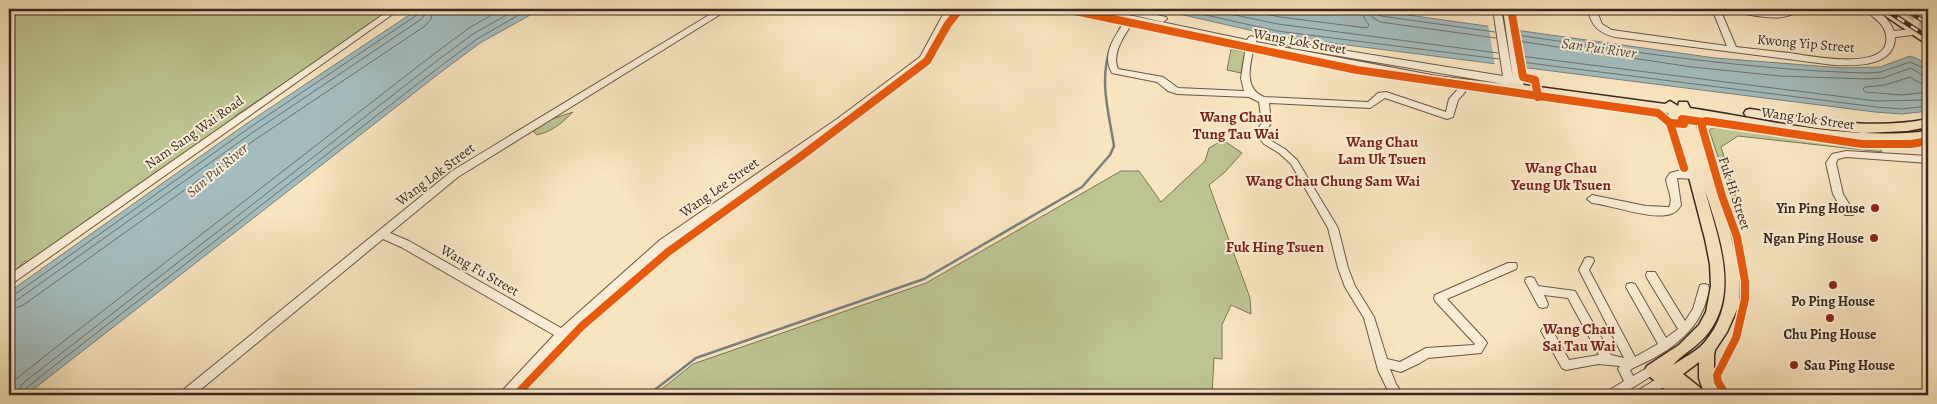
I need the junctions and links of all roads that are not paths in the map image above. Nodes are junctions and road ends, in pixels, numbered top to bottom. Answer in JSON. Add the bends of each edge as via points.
{"nodes":[{"id":1,"x":396,"y":9,"type":"edge"},
{"id":2,"x":725,"y":9,"type":"edge"},
{"id":3,"x":950,"y":9,"type":"edge"},
{"id":4,"x":1089,"y":9,"type":"edge"},
{"id":5,"x":1119,"y":9,"type":"edge"},
{"id":6,"x":1497,"y":9,"type":"edge"},
{"id":7,"x":1507,"y":9,"type":"edge"},
{"id":8,"x":1592,"y":9,"type":"edge"},
{"id":9,"x":1716,"y":9,"type":"edge"},
{"id":10,"x":1732,"y":9,"type":"edge"},
{"id":11,"x":1796,"y":9,"type":"edge"},
{"id":12,"x":1870,"y":9,"type":"edge"},
{"id":13,"x":1880,"y":9,"type":"edge"},
{"id":14,"x":1131,"y":18,"type":"junction"},
{"id":15,"x":1913,"y":32,"type":"junction"},
{"id":16,"x":1891,"y":36,"type":"junction"},
{"id":17,"x":1251,"y":42,"type":"junction"},
{"id":18,"x":1928,"y":42,"type":"edge"},
{"id":19,"x":1733,"y":49,"type":"junction"},
{"id":20,"x":1513,"y":81,"type":"junction"},
{"id":21,"x":1463,"y":82,"type":"junction"},
{"id":22,"x":1251,"y":94,"type":"junction"},
{"id":23,"x":1263,"y":100,"type":"junction"},
{"id":24,"x":1677,"y":107,"type":"junction"},
{"id":25,"x":1928,"y":123,"type":"edge"},
{"id":26,"x":1928,"y":135,"type":"edge"},
{"id":27,"x":1928,"y":160,"type":"edge"},
{"id":28,"x":1694,"y":175,"type":"junction"},
{"id":29,"x":1592,"y":199,"type":"dead end"},
{"id":30,"x":1849,"y":212,"type":"dead end"},
{"id":31,"x":382,"y":234,"type":"junction"},
{"id":32,"x":1589,"y":261,"type":"dead end"},
{"id":33,"x":1512,"y":266,"type":"dead end"},
{"id":34,"x":1651,"y":275,"type":"dead end"},
{"id":35,"x":9,"y":280,"type":"edge"},
{"id":36,"x":1631,"y":287,"type":"dead end"},
{"id":37,"x":1704,"y":288,"type":"dead end"},
{"id":38,"x":1543,"y":304,"type":"dead end"},
{"id":39,"x":1684,"y":330,"type":"junction"},
{"id":40,"x":1547,"y":331,"type":"dead end"},
{"id":41,"x":562,"y":334,"type":"junction"},
{"id":42,"x":1664,"y":345,"type":"junction"},
{"id":43,"x":1708,"y":348,"type":"junction"},
{"id":44,"x":1607,"y":359,"type":"junction"},
{"id":45,"x":1382,"y":363,"type":"junction"},
{"id":46,"x":1631,"y":363,"type":"junction"},
{"id":47,"x":1662,"y":372,"type":"junction"},
{"id":48,"x":1631,"y":383,"type":"junction"},
{"id":49,"x":186,"y":395,"type":"edge"},
{"id":50,"x":504,"y":395,"type":"edge"},
{"id":51,"x":1397,"y":395,"type":"edge"},
{"id":52,"x":1612,"y":395,"type":"edge"},
{"id":53,"x":1641,"y":395,"type":"edge"},
{"id":54,"x":1680,"y":395,"type":"edge"},
{"id":55,"x":1699,"y":395,"type":"edge"},
{"id":56,"x":1713,"y":395,"type":"edge"}],
"edges":[{"from":1,"to":35,"type":"street","name":"Nam Sang Wai Road"},
{"from":2,"to":31,"type":"street","name":"Wang Lok Street","via":[[485,154]]},
{"from":3,"to":41,"type":"street","name":"Wang Lee Street","via":[[923,59],[664,243]]},
{"from":4,"to":14,"type":"street","name":"Wang Lok Street"},
{"from":5,"to":17,"type":"street","name":"Wang Lok Street"},
{"from":6,"to":20,"type":"street"},
{"from":7,"to":20,"type":"street"},
{"from":8,"to":19,"type":"street","name":"Kwong Yip Street","via":[[1595,24],[1609,33]]},
{"from":9,"to":19,"type":"street"},
{"from":10,"to":11,"type":"street","via":[[1784,14]]},
{"from":12,"to":16,"type":"street","via":[[1883,20]]},
{"from":13,"to":15,"type":"main road"},
{"from":14,"to":17,"type":"street","name":"Wang Lok Street"},
{"from":14,"to":22,"type":"street","via":[[1113,52],[1111,66],[1115,71],[1160,79],[1177,91]]},
{"from":15,"to":16,"type":"street"},
{"from":15,"to":18,"type":"main road"},
{"from":16,"to":19,"type":"street","name":"Kwong Yip Street","via":[[1892,42],[1885,53],[1864,61],[1818,60]]},
{"from":17,"to":20,"type":"street","name":"Wang Lok Street"},
{"from":17,"to":21,"type":"street","name":"Wang Lok Street"},
{"from":17,"to":22,"type":"street","via":[[1246,82]]},
{"from":20,"to":21,"type":"street","name":"Wang Lok Street"},
{"from":20,"to":24,"type":"main road","name":"Wang Lok Street"},
{"from":21,"to":23,"type":"street","via":[[1462,90],[1447,116],[1386,95],[1381,95],[1370,105]]},
{"from":22,"to":23,"type":"street"},
{"from":23,"to":45,"type":"street","via":[[1267,117],[1261,134],[1266,142],[1294,162],[1333,228],[1343,268],[1350,287],[1369,318]]},
{"from":24,"to":25,"type":"main road","name":"Wang Lok Street","via":[[1855,127],[1907,127]]},
{"from":24,"to":26,"type":"main road","name":"Wang Lok Street","via":[[1851,137],[1891,139]]},
{"from":24,"to":28,"type":"main road","name":"Fuk Hi Street"},
{"from":24,"to":43,"type":"main road","name":"Fuk Hi Street","via":[[1720,217],[1733,273],[1732,305]]},
{"from":27,"to":30,"type":"street","via":[[1835,156],[1831,163],[1838,194]]},
{"from":28,"to":29,"type":"street","via":[[1679,173],[1673,176],[1676,205],[1668,211]]},
{"from":28,"to":47,"type":"main road","name":"Fuk Hi Street","via":[[1715,250],[1717,297],[1709,320],[1692,343]]},
{"from":31,"to":41,"type":"street","name":"Wang Fu Street","via":[[406,244]]},
{"from":31,"to":49,"type":"street","name":"Wang Lok Street"},
{"from":32,"to":46,"type":"street","via":[[1584,270]]},
{"from":33,"to":45,"type":"street","via":[[1439,298],[1481,343],[1477,350],[1426,353],[1400,367]]},
{"from":34,"to":39,"type":"street"},
{"from":36,"to":42,"type":"street"},
{"from":37,"to":39,"type":"street","via":[[1698,313]]},
{"from":38,"to":44,"type":"street","via":[[1534,286],[1571,294]]},
{"from":39,"to":42,"type":"street"},
{"from":40,"to":44,"type":"street","via":[[1566,365]]},
{"from":41,"to":50,"type":"street","name":"Wang Lee Street"},
{"from":42,"to":46,"type":"street"},
{"from":43,"to":47,"type":"main road","name":"Fuk Hi Street"},
{"from":43,"to":56,"type":"main road","via":[[1705,376]]},
{"from":44,"to":46,"type":"street"},
{"from":45,"to":51,"type":"street"},
{"from":46,"to":48,"type":"street","via":[[1624,370]]},
{"from":47,"to":48,"type":"street","name":"Fuk Hi Street"},
{"from":47,"to":53,"type":"street","name":"Fuk Hi Street"},
{"from":47,"to":54,"type":"main road"},
{"from":47,"to":55,"type":"main road"},
{"from":48,"to":52,"type":"street","name":"Fuk Hi Street"}]}
